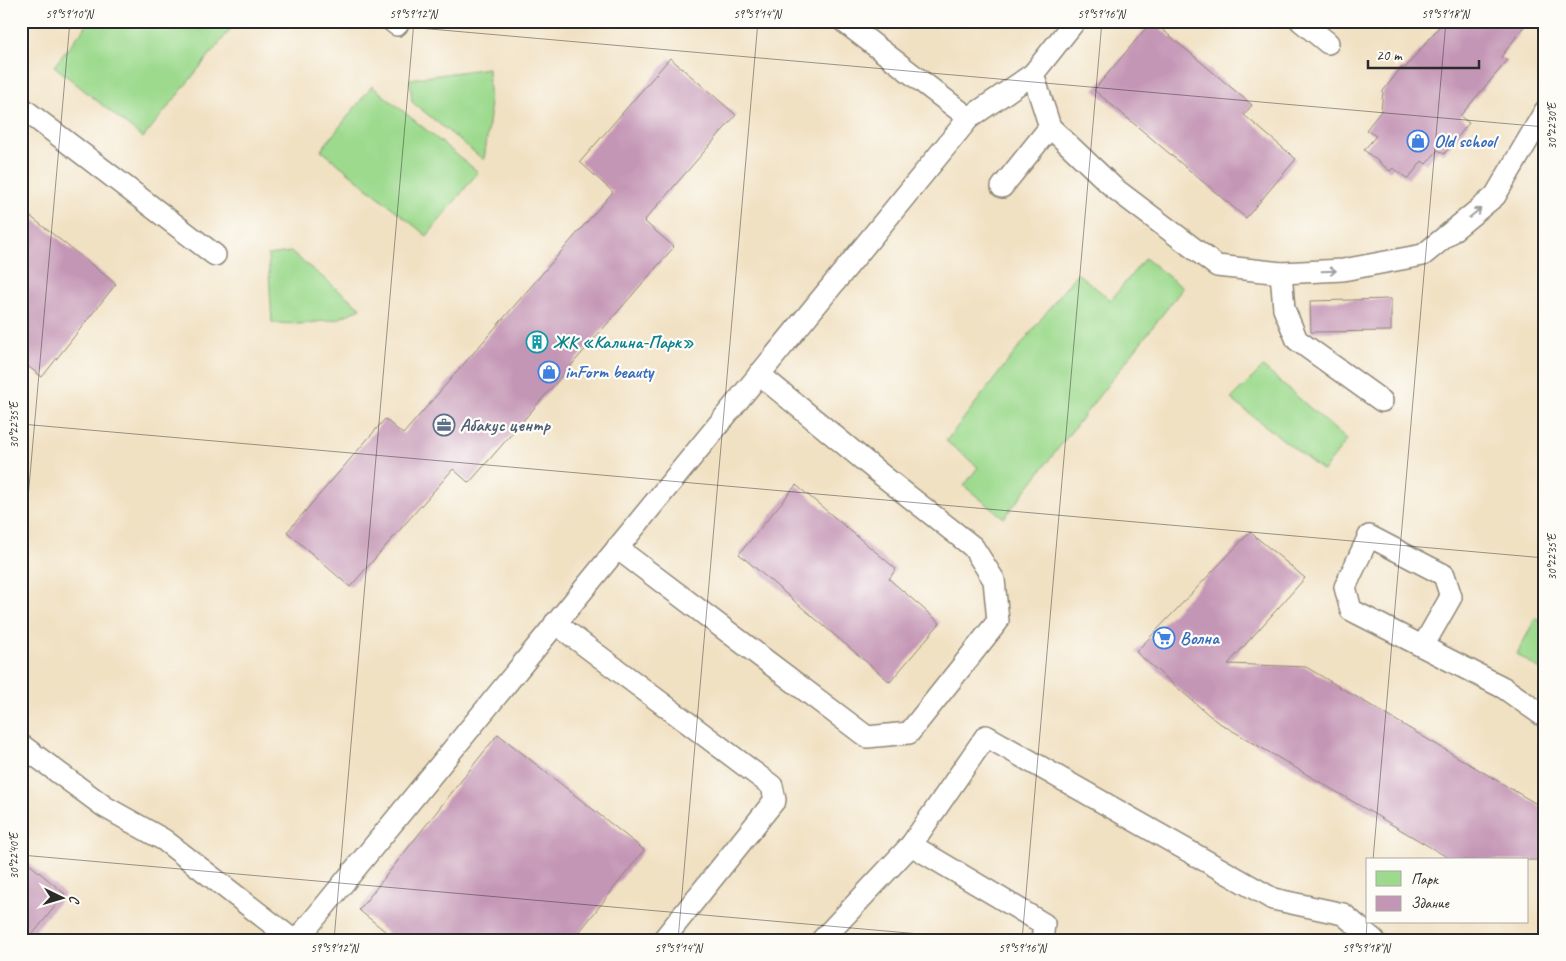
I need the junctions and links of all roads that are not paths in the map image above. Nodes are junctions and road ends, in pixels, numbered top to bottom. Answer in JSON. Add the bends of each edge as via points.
{"nodes":[{"id":1,"x":392,"y":21,"type":"edge"},
{"id":2,"x":400,"y":21,"type":"edge"},
{"id":3,"x":843,"y":21,"type":"edge"},
{"id":4,"x":1075,"y":21,"type":"edge"},
{"id":5,"x":1301,"y":21,"type":"edge"},
{"id":6,"x":1328,"y":43,"type":"dead end"},
{"id":7,"x":1033,"y":74,"type":"junction"},
{"id":8,"x":21,"y":107,"type":"edge"},
{"id":9,"x":1545,"y":111,"type":"edge"},
{"id":10,"x":968,"y":118,"type":"junction"},
{"id":11,"x":1050,"y":127,"type":"junction"},
{"id":12,"x":1002,"y":186,"type":"dead end"},
{"id":13,"x":215,"y":255,"type":"dead end"},
{"id":14,"x":1281,"y":273,"type":"junction"},
{"id":15,"x":759,"y":374,"type":"junction"},
{"id":16,"x":1382,"y":401,"type":"dead end"},
{"id":17,"x":617,"y":548,"type":"junction"},
{"id":18,"x":555,"y":623,"type":"junction"},
{"id":19,"x":1423,"y":646,"type":"junction"},
{"id":20,"x":1545,"y":717,"type":"edge"},
{"id":21,"x":21,"y":744,"type":"edge"},
{"id":22,"x":910,"y":845,"type":"junction"},
{"id":23,"x":295,"y":940,"type":"edge"},
{"id":24,"x":663,"y":940,"type":"edge"},
{"id":25,"x":822,"y":940,"type":"edge"},
{"id":26,"x":1042,"y":940,"type":"edge"},
{"id":27,"x":1374,"y":940,"type":"edge"}],
"edges":[{"from":1,"to":2,"type":"lane","via":[[397,25]]},
{"from":3,"to":10,"type":"lane"},
{"from":4,"to":7,"type":"lane"},
{"from":5,"to":6,"type":"lane"},
{"from":7,"to":10,"type":"lane"},
{"from":7,"to":11,"type":"lane"},
{"from":8,"to":13,"type":"lane"},
{"from":14,"to":9,"type":"lane","one_way":true,"via":[[1343,270],[1423,255],[1495,196]]},
{"from":10,"to":15,"type":"lane"},
{"from":11,"to":12,"type":"lane"},
{"from":11,"to":14,"type":"lane","via":[[1114,188],[1217,266]]},
{"from":14,"to":16,"type":"lane","via":[[1284,309],[1297,340]]},
{"from":15,"to":17,"type":"lane"},
{"from":15,"to":17,"type":"lane","via":[[972,547],[994,580],[998,621],[909,733],[867,737]]},
{"from":17,"to":18,"type":"lane"},
{"from":18,"to":23,"type":"lane"},
{"from":18,"to":24,"type":"lane","via":[[772,786],[774,800]]},
{"from":19,"to":19,"type":"lane","via":[[1351,610],[1346,587],[1369,536],[1444,575],[1451,598]]},
{"from":19,"to":20,"type":"lane","via":[[1504,688]]},
{"from":21,"to":23,"type":"lane","via":[[105,807],[164,840]]},
{"from":22,"to":25,"type":"lane"},
{"from":22,"to":26,"type":"lane","via":[[1044,924]]},
{"from":22,"to":27,"type":"lane","via":[[986,736],[1273,899],[1343,914]]}]}
